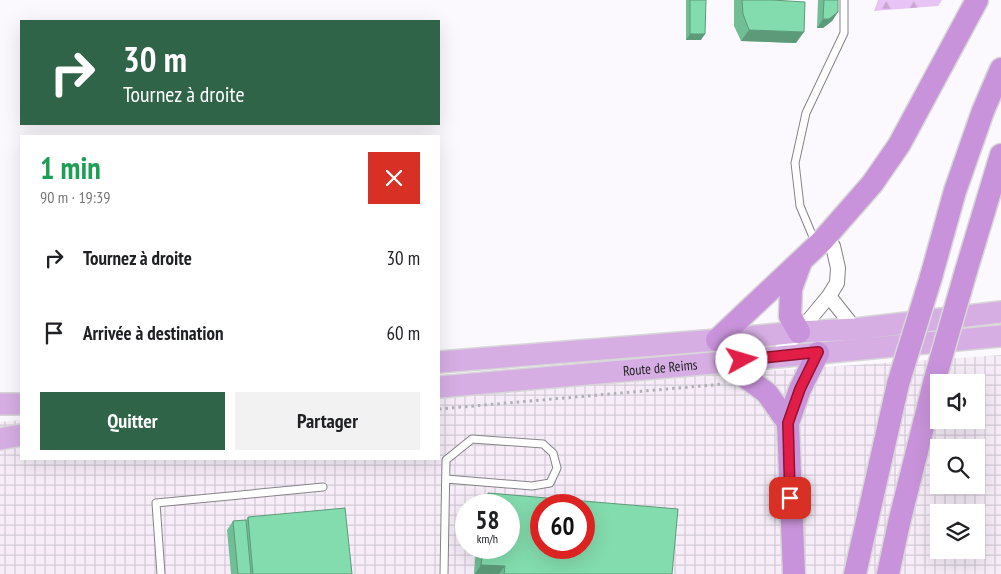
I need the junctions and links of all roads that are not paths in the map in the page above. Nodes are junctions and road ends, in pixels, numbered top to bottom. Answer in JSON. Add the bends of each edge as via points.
{"nodes":[{"id":1,"x":844,"y":0,"type":"edge"},
{"id":2,"x":977,"y":0,"type":"edge"},
{"id":3,"x":1001,"y":69,"type":"edge"},
{"id":4,"x":1001,"y":155,"type":"edge"},
{"id":5,"x":822,"y":241,"type":"junction"},
{"id":6,"x":801,"y":261,"type":"junction"},
{"id":7,"x":829,"y":296,"type":"junction"},
{"id":8,"x":1001,"y":312,"type":"edge"},
{"id":9,"x":856,"y":329,"type":"junction"},
{"id":10,"x":799,"y":332,"type":"junction"},
{"id":11,"x":1001,"y":336,"type":"edge"},
{"id":12,"x":717,"y":340,"type":"junction"},
{"id":13,"x":818,"y":352,"type":"junction"},
{"id":14,"x":774,"y":357,"type":"junction"},
{"id":15,"x":440,"y":362,"type":"edge"},
{"id":16,"x":725,"y":362,"type":"junction"},
{"id":17,"x":440,"y":387,"type":"edge"},
{"id":18,"x":0,"y":404,"type":"edge"},
{"id":19,"x":20,"y":404,"type":"edge"},
{"id":20,"x":788,"y":423,"type":"junction"},
{"id":21,"x":20,"y":435,"type":"edge"},
{"id":22,"x":0,"y":439,"type":"edge"},
{"id":23,"x":446,"y":479,"type":"junction"},
{"id":24,"x":323,"y":487,"type":"dead end"},
{"id":25,"x":899,"y":523,"type":"junction"},
{"id":26,"x":161,"y":574,"type":"edge"},
{"id":27,"x":444,"y":574,"type":"edge"},
{"id":28,"x":794,"y":574,"type":"edge"},
{"id":29,"x":854,"y":574,"type":"edge"},
{"id":30,"x":888,"y":574,"type":"edge"},
{"id":31,"x":899,"y":574,"type":"edge"}],
"edges":[{"from":1,"to":5,"type":"lane","via":[[844,33],[806,113],[795,163],[800,206],[813,237]]},
{"from":2,"to":5,"type":"highway","via":[[898,145],[872,184]]},
{"from":3,"to":29,"type":"highway","bridge":true,"via":[[958,182],[898,384]]},
{"from":4,"to":25,"type":"highway","bridge":true,"via":[[935,379]]},
{"from":5,"to":6,"type":"highway"},
{"from":5,"to":7,"type":"street","via":[[833,246],[838,268],[837,283]]},
{"from":6,"to":10,"type":"highway","via":[[791,289],[790,316]]},
{"from":6,"to":12,"type":"highway"},
{"from":7,"to":9,"type":"street"},
{"from":7,"to":10,"type":"street"},
{"from":8,"to":9,"type":"main road","name":"Route de Reims"},
{"from":9,"to":10,"type":"main road","name":"Route de Reims"},
{"from":9,"to":13,"type":"main road"},
{"from":10,"to":12,"type":"main road","name":"Route de Reims"},
{"from":10,"to":13,"type":"main road"},
{"from":10,"to":14,"type":"street"},
{"from":11,"to":13,"type":"main road","name":"Route de Reims"},
{"from":12,"to":15,"type":"main road","name":"Route de Reims"},
{"from":13,"to":14,"type":"main road","name":"Route de Reims"},
{"from":13,"to":20,"type":"highway"},
{"from":14,"to":16,"type":"main road","name":"Route de Reims"},
{"from":16,"to":17,"type":"main road","name":"Route de Reims"},
{"from":16,"to":20,"type":"highway","via":[[767,393]]},
{"from":18,"to":19,"type":"main road"},
{"from":20,"to":28,"type":"highway"},
{"from":21,"to":22,"type":"main road"},
{"from":23,"to":23,"type":"lane","via":[[446,460],[472,439],[543,444],[553,453],[557,468],[550,483],[532,486]]},
{"from":23,"to":27,"type":"lane"},
{"from":24,"to":26,"type":"lane","via":[[156,503]]},
{"from":25,"to":30,"type":"highway"},
{"from":25,"to":31,"type":"highway"}]}
